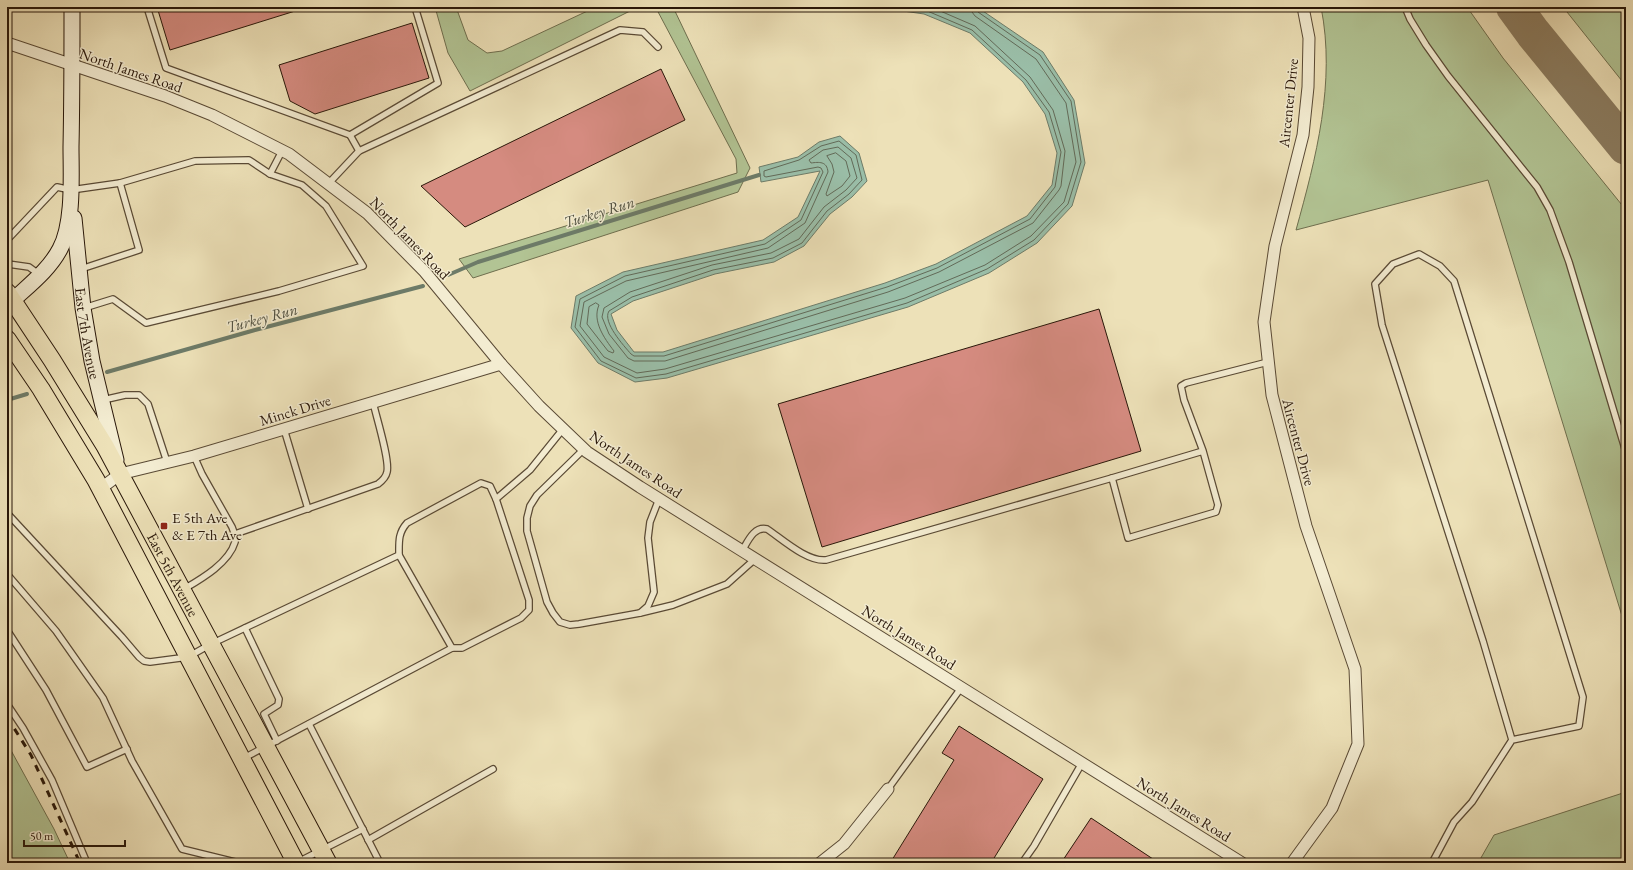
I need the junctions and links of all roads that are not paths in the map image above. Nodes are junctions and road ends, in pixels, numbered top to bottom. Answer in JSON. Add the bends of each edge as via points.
{"nodes":[{"id":1,"x":72,"y":7,"type":"edge"},
{"id":2,"x":147,"y":7,"type":"edge"},
{"id":3,"x":415,"y":7,"type":"edge"},
{"id":4,"x":1303,"y":7,"type":"edge"},
{"id":5,"x":1404,"y":7,"type":"edge"},
{"id":6,"x":7,"y":43,"type":"edge"},
{"id":7,"x":658,"y":47,"type":"dead end"},
{"id":8,"x":72,"y":66,"type":"junction"},
{"id":9,"x":350,"y":135,"type":"junction"},
{"id":10,"x":282,"y":151,"type":"junction"},
{"id":11,"x":359,"y":151,"type":"junction"},
{"id":12,"x":270,"y":174,"type":"junction"},
{"id":13,"x":120,"y":183,"type":"junction"},
{"id":14,"x":329,"y":183,"type":"junction"},
{"id":15,"x":71,"y":190,"type":"junction"},
{"id":16,"x":7,"y":240,"type":"edge"},
{"id":17,"x":7,"y":263,"type":"edge"},
{"id":18,"x":79,"y":270,"type":"junction"},
{"id":19,"x":40,"y":276,"type":"junction"},
{"id":20,"x":9,"y":299,"type":"edge"},
{"id":21,"x":83,"y":308,"type":"junction"},
{"id":22,"x":7,"y":339,"type":"edge"},
{"id":23,"x":1268,"y":362,"type":"junction"},
{"id":24,"x":501,"y":364,"type":"junction"},
{"id":25,"x":102,"y":400,"type":"junction"},
{"id":26,"x":373,"y":402,"type":"junction"},
{"id":27,"x":284,"y":429,"type":"junction"},
{"id":28,"x":563,"y":429,"type":"junction"},
{"id":29,"x":584,"y":448,"type":"junction"},
{"id":30,"x":1203,"y":451,"type":"junction"},
{"id":31,"x":1626,"y":452,"type":"edge"},
{"id":32,"x":194,"y":456,"type":"junction"},
{"id":33,"x":167,"y":462,"type":"junction"},
{"id":34,"x":120,"y":474,"type":"junction"},
{"id":35,"x":1112,"y":478,"type":"junction"},
{"id":36,"x":100,"y":489,"type":"junction"},
{"id":37,"x":496,"y":499,"type":"junction"},
{"id":38,"x":659,"y":499,"type":"junction"},
{"id":39,"x":308,"y":509,"type":"junction"},
{"id":40,"x":7,"y":513,"type":"edge"},
{"id":41,"x":235,"y":534,"type":"junction"},
{"id":42,"x":742,"y":551,"type":"junction"},
{"id":43,"x":399,"y":555,"type":"junction"},
{"id":44,"x":755,"y":559,"type":"junction"},
{"id":45,"x":7,"y":574,"type":"edge"},
{"id":46,"x":182,"y":590,"type":"junction"},
{"id":47,"x":640,"y":613,"type":"junction"},
{"id":48,"x":245,"y":628,"type":"junction"},
{"id":49,"x":7,"y":630,"type":"edge"},
{"id":50,"x":211,"y":644,"type":"junction"},
{"id":51,"x":452,"y":648,"type":"junction"},
{"id":52,"x":188,"y":657,"type":"junction"},
{"id":53,"x":961,"y":688,"type":"junction"},
{"id":54,"x":7,"y":704,"type":"edge"},
{"id":55,"x":309,"y":724,"type":"junction"},
{"id":56,"x":1512,"y":740,"type":"junction"},
{"id":57,"x":271,"y":744,"type":"junction"},
{"id":58,"x":127,"y":750,"type":"junction"},
{"id":59,"x":242,"y":759,"type":"junction"},
{"id":60,"x":1082,"y":763,"type":"junction"},
{"id":61,"x":493,"y":769,"type":"dead end"},
{"id":62,"x":888,"y":790,"type":"joint"},
{"id":63,"x":363,"y":829,"type":"junction"},
{"id":64,"x":368,"y":840,"type":"junction"},
{"id":65,"x":324,"y":856,"type":"edge"},
{"id":66,"x":87,"y":863,"type":"edge"},
{"id":67,"x":239,"y":863,"type":"edge"},
{"id":68,"x":296,"y":863,"type":"edge"},
{"id":69,"x":380,"y":863,"type":"edge"},
{"id":70,"x":820,"y":863,"type":"edge"},
{"id":71,"x":1022,"y":863,"type":"edge"},
{"id":72,"x":1242,"y":863,"type":"edge"},
{"id":73,"x":1292,"y":863,"type":"edge"},
{"id":74,"x":1432,"y":863,"type":"edge"}],
"edges":[{"from":1,"to":8,"type":"street","name":"East 7th Avenue"},
{"from":2,"to":9,"type":"lane","via":[[166,68]]},
{"from":3,"to":9,"type":"lane","via":[[438,83]]},
{"from":4,"to":23,"type":"street","name":"Aircenter Drive","via":[[1308,38],[1308,87],[1303,135],[1275,246],[1264,322]]},
{"from":5,"to":31,"type":"lane","via":[[1448,76],[1536,187],[1550,210],[1569,262]]},
{"from":6,"to":8,"type":"street","name":"North James Road"},
{"from":7,"to":11,"type":"lane","via":[[643,32],[620,30]]},
{"from":8,"to":10,"type":"street","name":"North James Road","via":[[165,96],[212,115]]},
{"from":8,"to":15,"type":"street","name":"East 7th Avenue"},
{"from":9,"to":11,"type":"lane"},
{"from":10,"to":12,"type":"lane"},
{"from":10,"to":14,"type":"street","name":"North James Road"},
{"from":11,"to":14,"type":"lane"},
{"from":12,"to":13,"type":"lane","via":[[249,160],[195,161]]},
{"from":12,"to":21,"type":"lane","via":[[302,186],[326,206],[363,266],[279,291],[146,323],[113,299]]},
{"from":13,"to":15,"type":"lane"},
{"from":13,"to":18,"type":"lane","via":[[139,250]]},
{"from":14,"to":24,"type":"street","name":"North James Road","via":[[367,214],[425,272]]},
{"from":15,"to":16,"type":"lane","via":[[57,187]]},
{"from":15,"to":18,"type":"street","name":"East 7th Avenue"},
{"from":15,"to":19,"type":"street","name":"East 7th Avenue","via":[[63,244]]},
{"from":17,"to":19,"type":"lane","via":[[29,267]]},
{"from":18,"to":21,"type":"street","name":"East 7th Avenue"},
{"from":19,"to":20,"type":"street","name":"East 7th Avenue"},
{"from":20,"to":34,"type":"main road","name":"East 5th Avenue","via":[[81,406]]},
{"from":21,"to":25,"type":"street","name":"East 7th Avenue","via":[[92,362]]},
{"from":22,"to":36,"type":"main road","name":"East 5th Avenue","via":[[42,390]]},
{"from":23,"to":30,"type":"lane","via":[[1181,386]]},
{"from":23,"to":73,"type":"street","name":"Aircenter Drive","via":[[1272,395],[1306,526],[1354,669],[1358,737],[1358,744],[1332,808]]},
{"from":24,"to":26,"type":"street","name":"Minck Drive"},
{"from":24,"to":28,"type":"street","name":"North James Road","via":[[538,406]]},
{"from":25,"to":33,"type":"lane","via":[[126,395],[139,395],[144,399],[148,404]]},
{"from":25,"to":34,"type":"street","name":"East 7th Avenue"},
{"from":26,"to":27,"type":"street","name":"Minck Drive"},
{"from":26,"to":39,"type":"lane","via":[[387,462],[387,472],[383,479],[378,484]]},
{"from":27,"to":32,"type":"street","name":"Minck Drive"},
{"from":27,"to":39,"type":"lane"},
{"from":28,"to":29,"type":"street","name":"North James Road"},
{"from":28,"to":37,"type":"lane","via":[[530,470]]},
{"from":29,"to":38,"type":"street","name":"North James Road"},
{"from":29,"to":47,"type":"lane","via":[[537,495],[530,506],[527,518],[527,531],[546,602],[560,622],[570,625]]},
{"from":30,"to":35,"type":"lane"},
{"from":30,"to":35,"type":"lane","via":[[1218,505],[1216,512],[1128,538]]},
{"from":32,"to":33,"type":"street","name":"Minck Drive"},
{"from":32,"to":41,"type":"lane"},
{"from":33,"to":34,"type":"street","name":"Minck Drive"},
{"from":34,"to":36,"type":"street","name":"Minck Drive"},
{"from":34,"to":46,"type":"main road","name":"East 5th Avenue"},
{"from":35,"to":42,"type":"lane","via":[[821,561],[806,555],[768,529],[762,528],[754,533]]},
{"from":36,"to":52,"type":"main road","name":"East 5th Avenue"},
{"from":37,"to":43,"type":"lane","via":[[490,486],[481,483],[408,523],[402,529],[399,538]]},
{"from":37,"to":51,"type":"lane","via":[[529,600],[529,610],[521,618],[471,644],[462,648]]},
{"from":38,"to":42,"type":"street","name":"North James Road"},
{"from":38,"to":47,"type":"lane","via":[[650,522],[648,538],[654,592],[648,606]]},
{"from":39,"to":41,"type":"lane"},
{"from":40,"to":52,"type":"lane","via":[[144,661]]},
{"from":41,"to":46,"type":"lane","via":[[235,542],[229,554],[210,572]]},
{"from":42,"to":44,"type":"street","name":"North James Road"},
{"from":43,"to":48,"type":"lane"},
{"from":43,"to":51,"type":"lane"},
{"from":44,"to":47,"type":"lane","via":[[727,584],[673,605]]},
{"from":44,"to":53,"type":"street","name":"North James Road"},
{"from":45,"to":58,"type":"lane","via":[[56,631],[103,698]]},
{"from":46,"to":50,"type":"main road","name":"East 5th Avenue"},
{"from":48,"to":50,"type":"lane"},
{"from":48,"to":57,"type":"lane","via":[[279,699],[278,705],[264,714]]},
{"from":49,"to":58,"type":"lane","via":[[46,690],[87,767]]},
{"from":50,"to":52,"type":"lane"},
{"from":50,"to":57,"type":"main road","name":"East 5th Avenue"},
{"from":51,"to":55,"type":"lane"},
{"from":52,"to":59,"type":"main road","name":"East 5th Avenue"},
{"from":53,"to":60,"type":"street","name":"North James Road"},
{"from":53,"to":62,"type":"lane"},
{"from":54,"to":66,"type":"lane","via":[[52,780]]},
{"from":55,"to":57,"type":"lane"},
{"from":55,"to":63,"type":"lane"},
{"from":56,"to":56,"type":"lane","via":[[1381,318],[1374,284],[1393,264],[1419,254],[1440,266],[1454,281],[1583,697],[1579,726]]},
{"from":56,"to":74,"type":"lane","via":[[1472,802],[1454,822]]},
{"from":57,"to":59,"type":"lane"},
{"from":57,"to":65,"type":"main road","name":"East 5th Avenue"},
{"from":58,"to":67,"type":"lane","via":[[182,849]]},
{"from":59,"to":68,"type":"main road","name":"East 5th Avenue"},
{"from":60,"to":71,"type":"lane"},
{"from":60,"to":72,"type":"street","name":"North James Road"},
{"from":61,"to":64,"type":"lane"},
{"from":62,"to":70,"type":"street","via":[[844,844]]},
{"from":63,"to":64,"type":"lane"},
{"from":63,"to":65,"type":"lane"},
{"from":64,"to":69,"type":"lane"},
{"from":65,"to":68,"type":"lane"}]}
